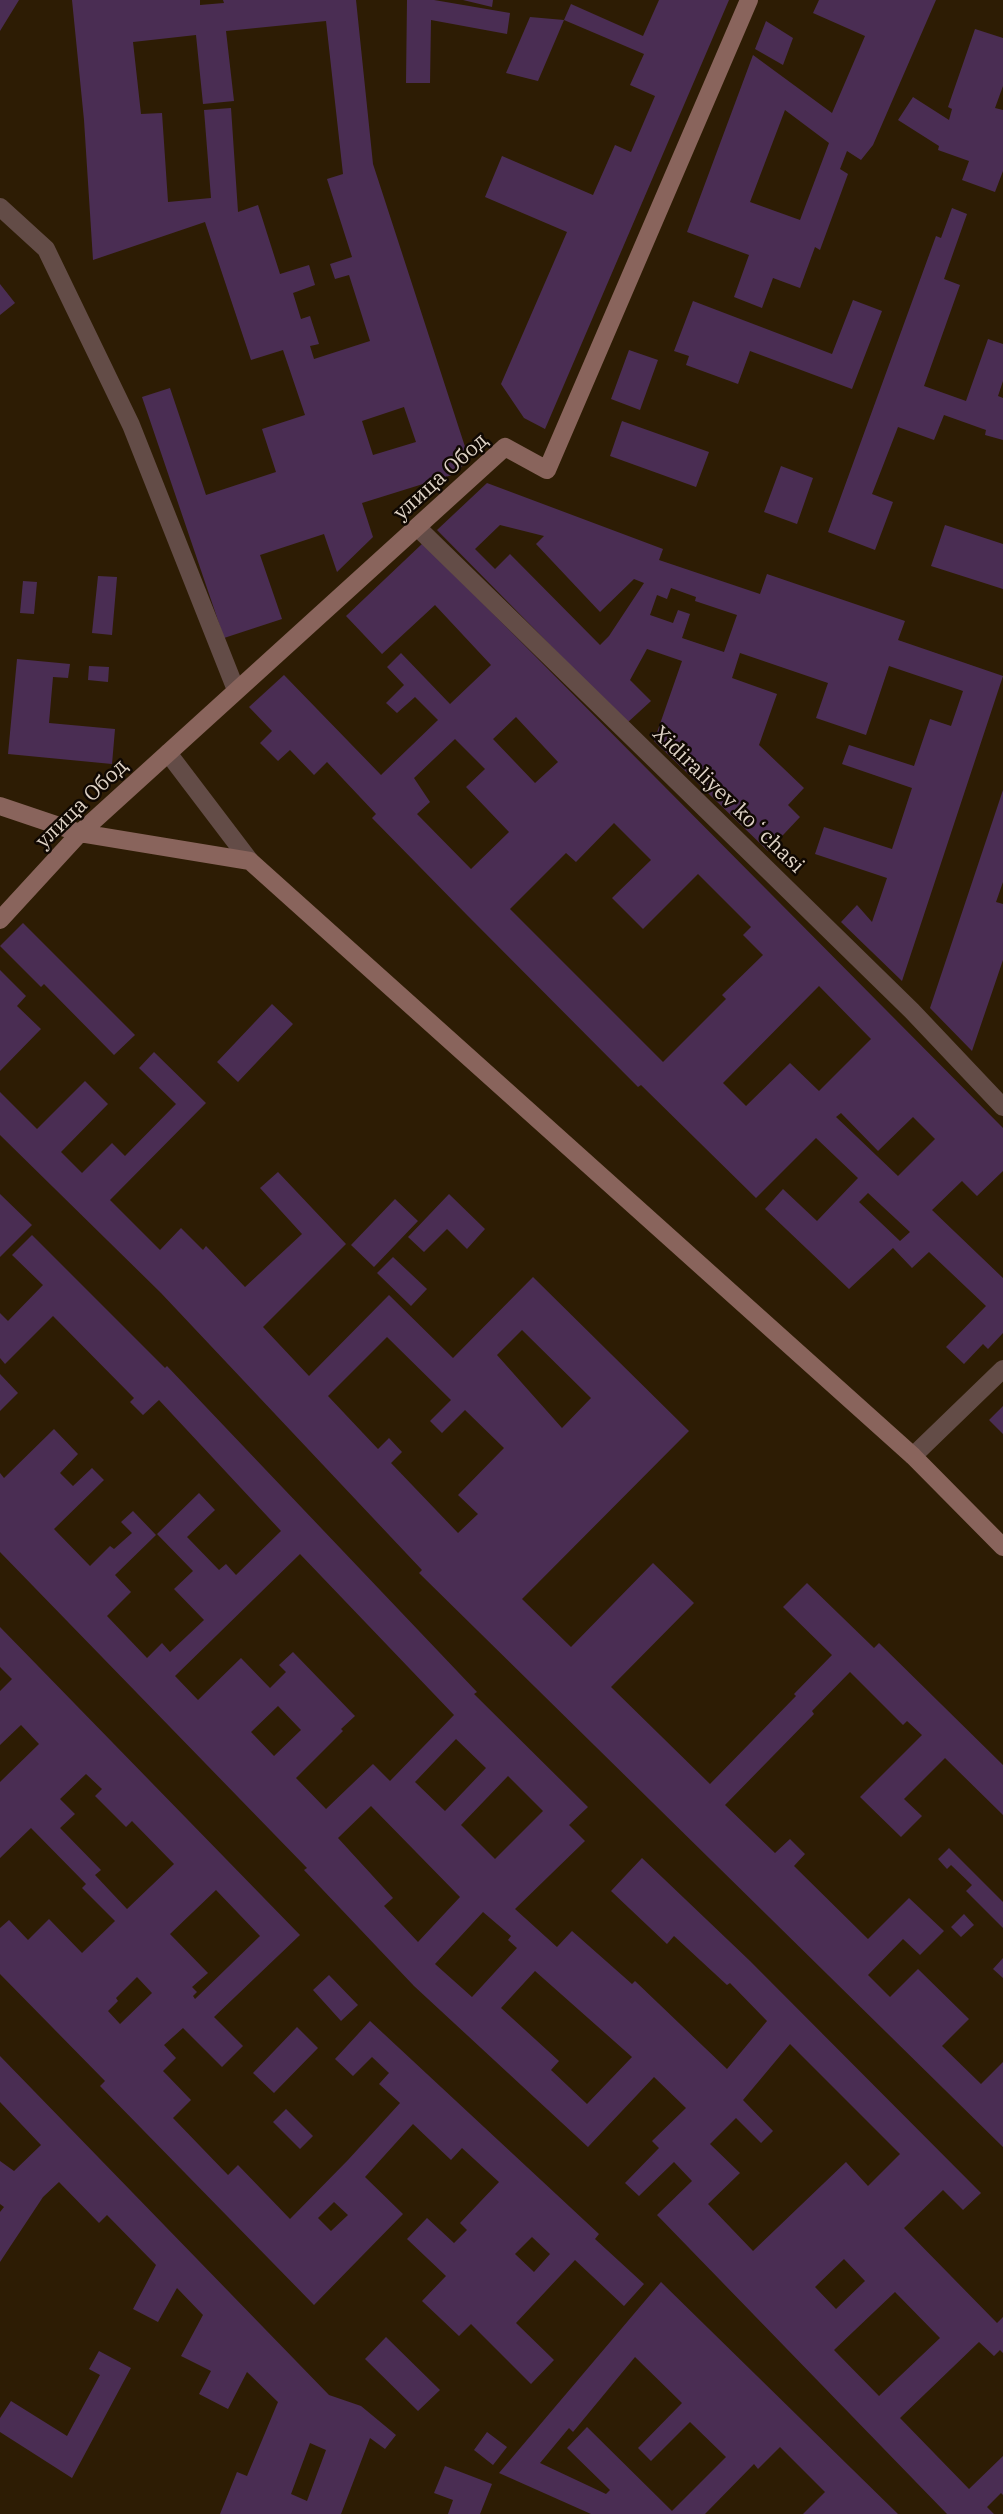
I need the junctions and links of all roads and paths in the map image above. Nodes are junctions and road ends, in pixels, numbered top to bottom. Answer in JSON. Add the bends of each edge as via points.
{"nodes":[{"id":1,"x":749,"y":0,"type":"edge"},
{"id":2,"x":0,"y":207,"type":"edge"},
{"id":3,"x":418,"y":528,"type":"junction"},
{"id":4,"x":236,"y":690,"type":"junction"},
{"id":5,"x":168,"y":753,"type":"junction"},
{"id":6,"x":0,"y":806,"type":"edge"},
{"id":7,"x":80,"y":833,"type":"junction"},
{"id":8,"x":250,"y":861,"type":"junction"},
{"id":9,"x":0,"y":920,"type":"edge"},
{"id":10,"x":1003,"y":1107,"type":"edge"},
{"id":11,"x":1003,"y":1369,"type":"edge"},
{"id":12,"x":913,"y":1456,"type":"junction"},
{"id":13,"x":1003,"y":1547,"type":"edge"}],
"edges":[{"from":1,"to":3,"type":"street","name":"улица Обод","via":[[547,470],[505,447]]},
{"from":2,"to":4,"type":"street","via":[[46,249],[131,424]]},
{"from":3,"to":4,"type":"street","name":"улица Обод"},
{"from":3,"to":10,"type":"street","name":"Xidiraliyev koʻchasi","via":[[912,1011]]},
{"from":4,"to":5,"type":"street","name":"улица Обод"},
{"from":5,"to":7,"type":"street","name":"улица Обод"},
{"from":5,"to":8,"type":"street"},
{"from":6,"to":7,"type":"street"},
{"from":7,"to":8,"type":"street"},
{"from":7,"to":9,"type":"street","name":"улица Обод"},
{"from":8,"to":12,"type":"street"},
{"from":11,"to":12,"type":"street"},
{"from":12,"to":13,"type":"street"}]}
